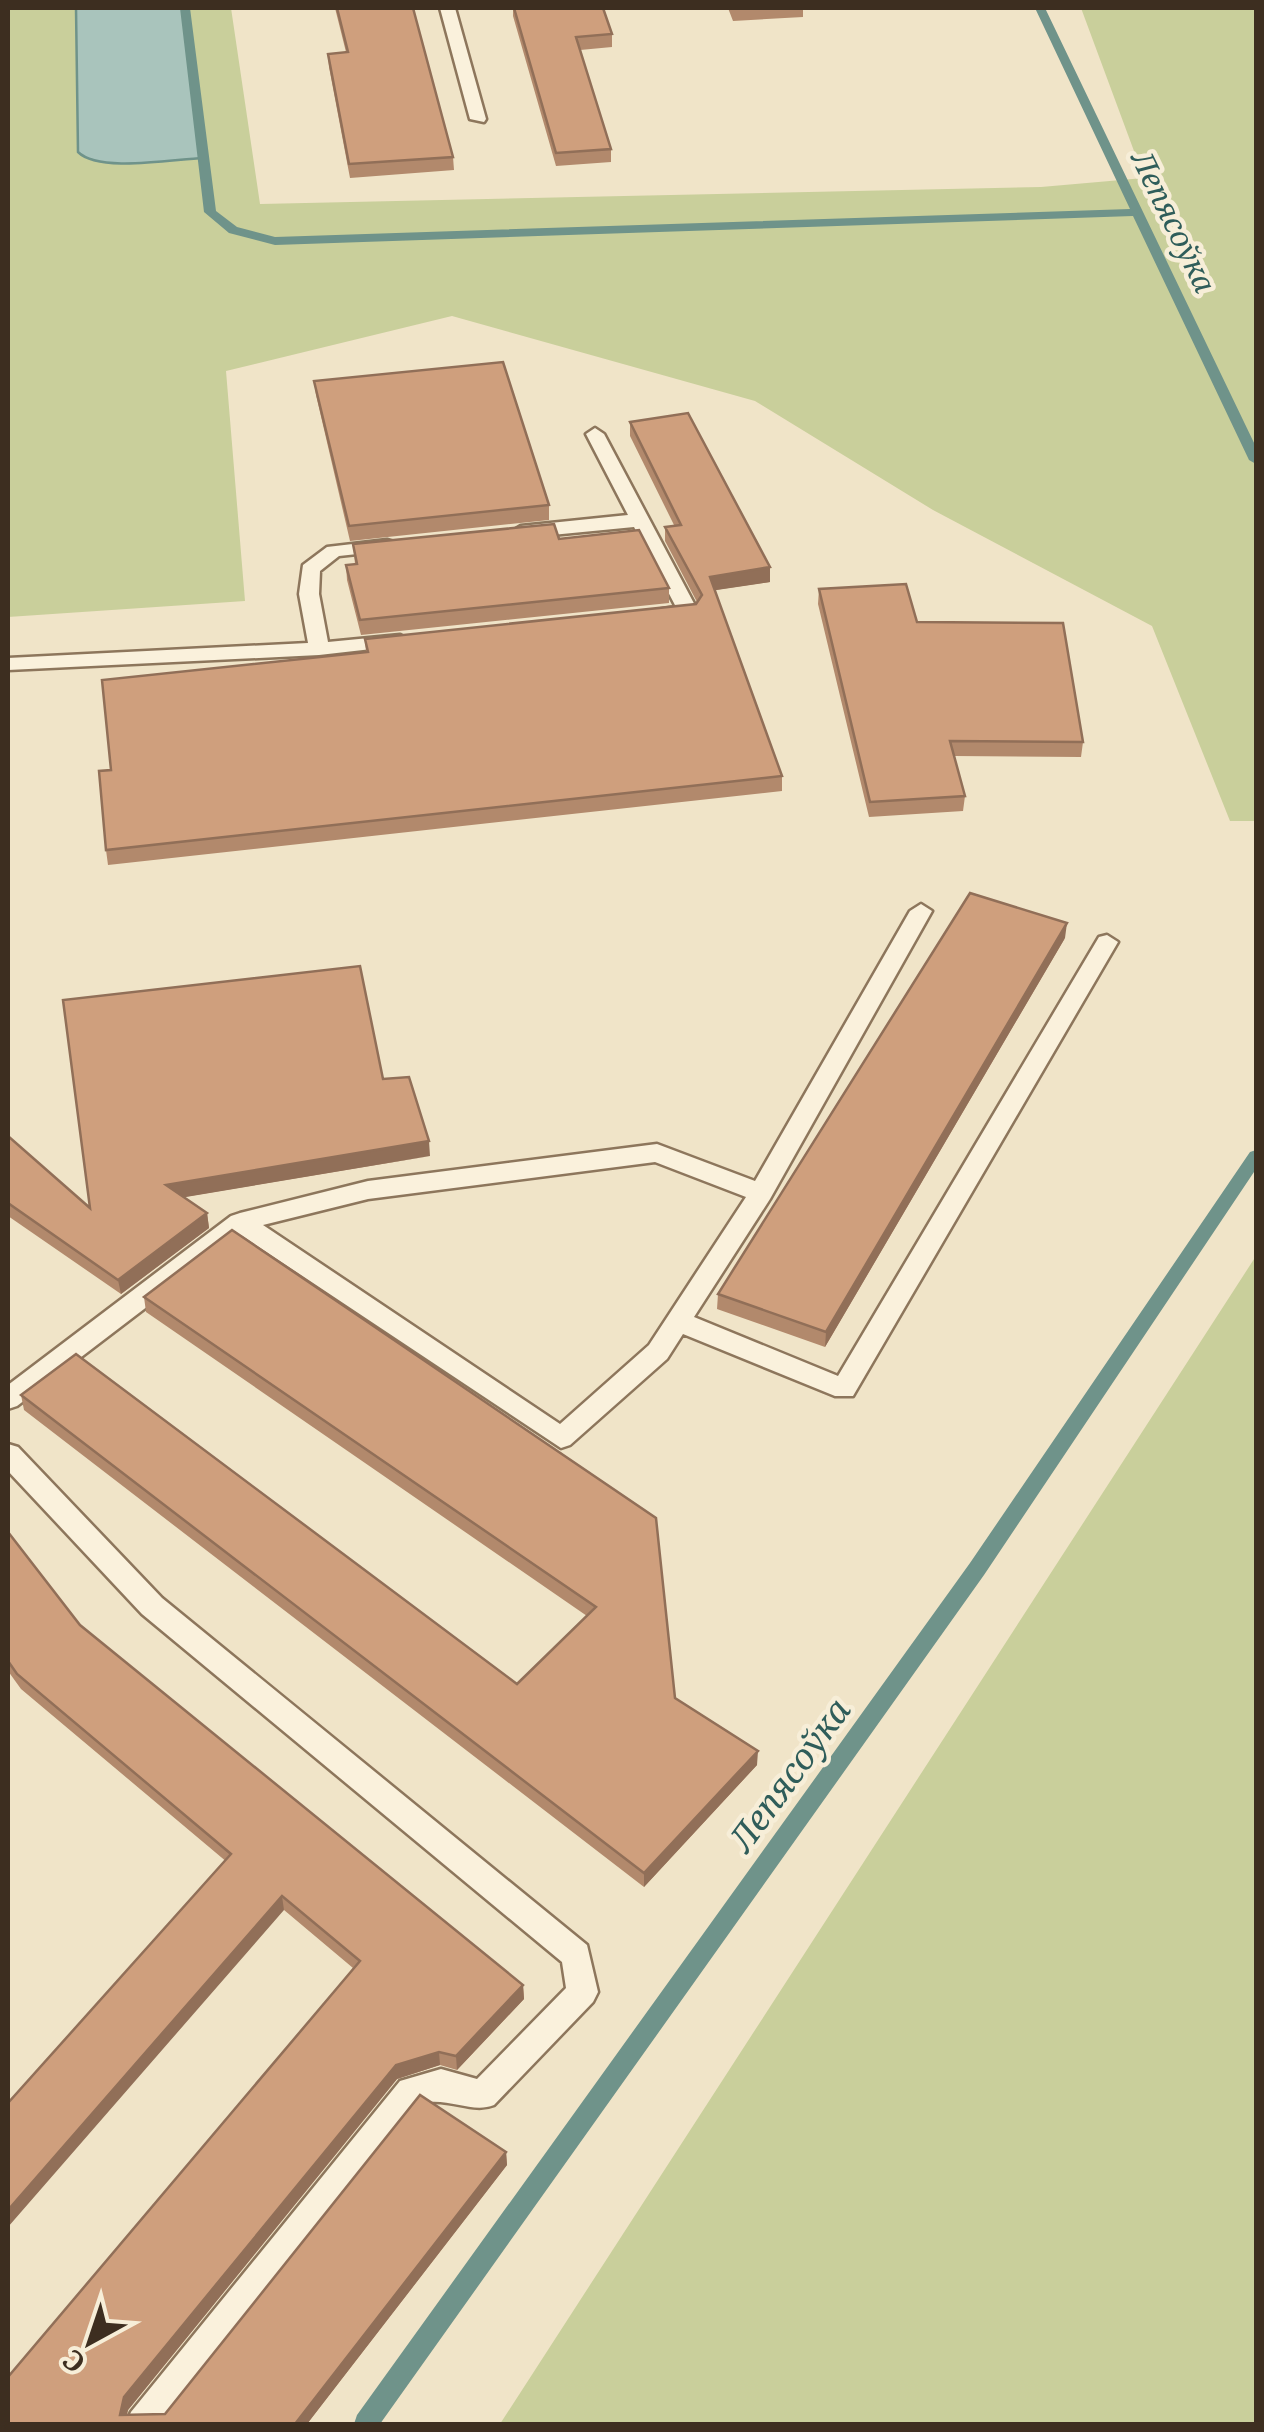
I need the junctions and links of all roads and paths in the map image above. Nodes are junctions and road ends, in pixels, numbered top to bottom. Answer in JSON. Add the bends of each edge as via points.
{"nodes":[{"id":1,"x":446,"y":8,"type":"edge"},
{"id":2,"x":478,"y":119,"type":"dead end"},
{"id":3,"x":596,"y":434,"type":"dead end"},
{"id":4,"x":640,"y":520,"type":"junction"},
{"id":5,"x":506,"y":534,"type":"edge"},
{"id":6,"x":410,"y":544,"type":"edge"},
{"id":7,"x":649,"y":616,"type":"edge"},
{"id":8,"x":416,"y":639,"type":"edge"},
{"id":9,"x":319,"y":649,"type":"junction"},
{"id":10,"x":8,"y":664,"type":"edge"},
{"id":11,"x":921,"y":911,"type":"dead end"},
{"id":12,"x":1108,"y":942,"type":"dead end"},
{"id":13,"x":761,"y":1193,"type":"junction"},
{"id":14,"x":240,"y":1222,"type":"junction"},
{"id":15,"x":678,"y":1321,"type":"junction"},
{"id":16,"x":8,"y":1398,"type":"edge"},
{"id":17,"x":8,"y":1454,"type":"edge"},
{"id":18,"x":143,"y":2424,"type":"edge"}],
"edges":[{"from":1,"to":2,"type":"lane"},
{"from":3,"to":4,"type":"lane"},
{"from":4,"to":5,"type":"lane"},
{"from":4,"to":7,"type":"lane","via":[[688,612]]},
{"from":6,"to":9,"type":"lane","via":[[334,551],[310,569]]},
{"from":8,"to":9,"type":"lane"},
{"from":9,"to":10,"type":"lane"},
{"from":11,"to":13,"type":"lane"},
{"from":12,"to":15,"type":"lane","via":[[844,1389]]},
{"from":13,"to":14,"type":"lane","via":[[656,1153],[368,1190]]},
{"from":13,"to":15,"type":"lane"},
{"from":14,"to":15,"type":"lane","via":[[562,1438],[658,1352]]},
{"from":14,"to":16,"type":"lane"},
{"from":17,"to":18,"type":"lane","via":[[152,1606],[576,1955],[582,1992],[483,2095],[441,2084],[411,2091]]}]}
